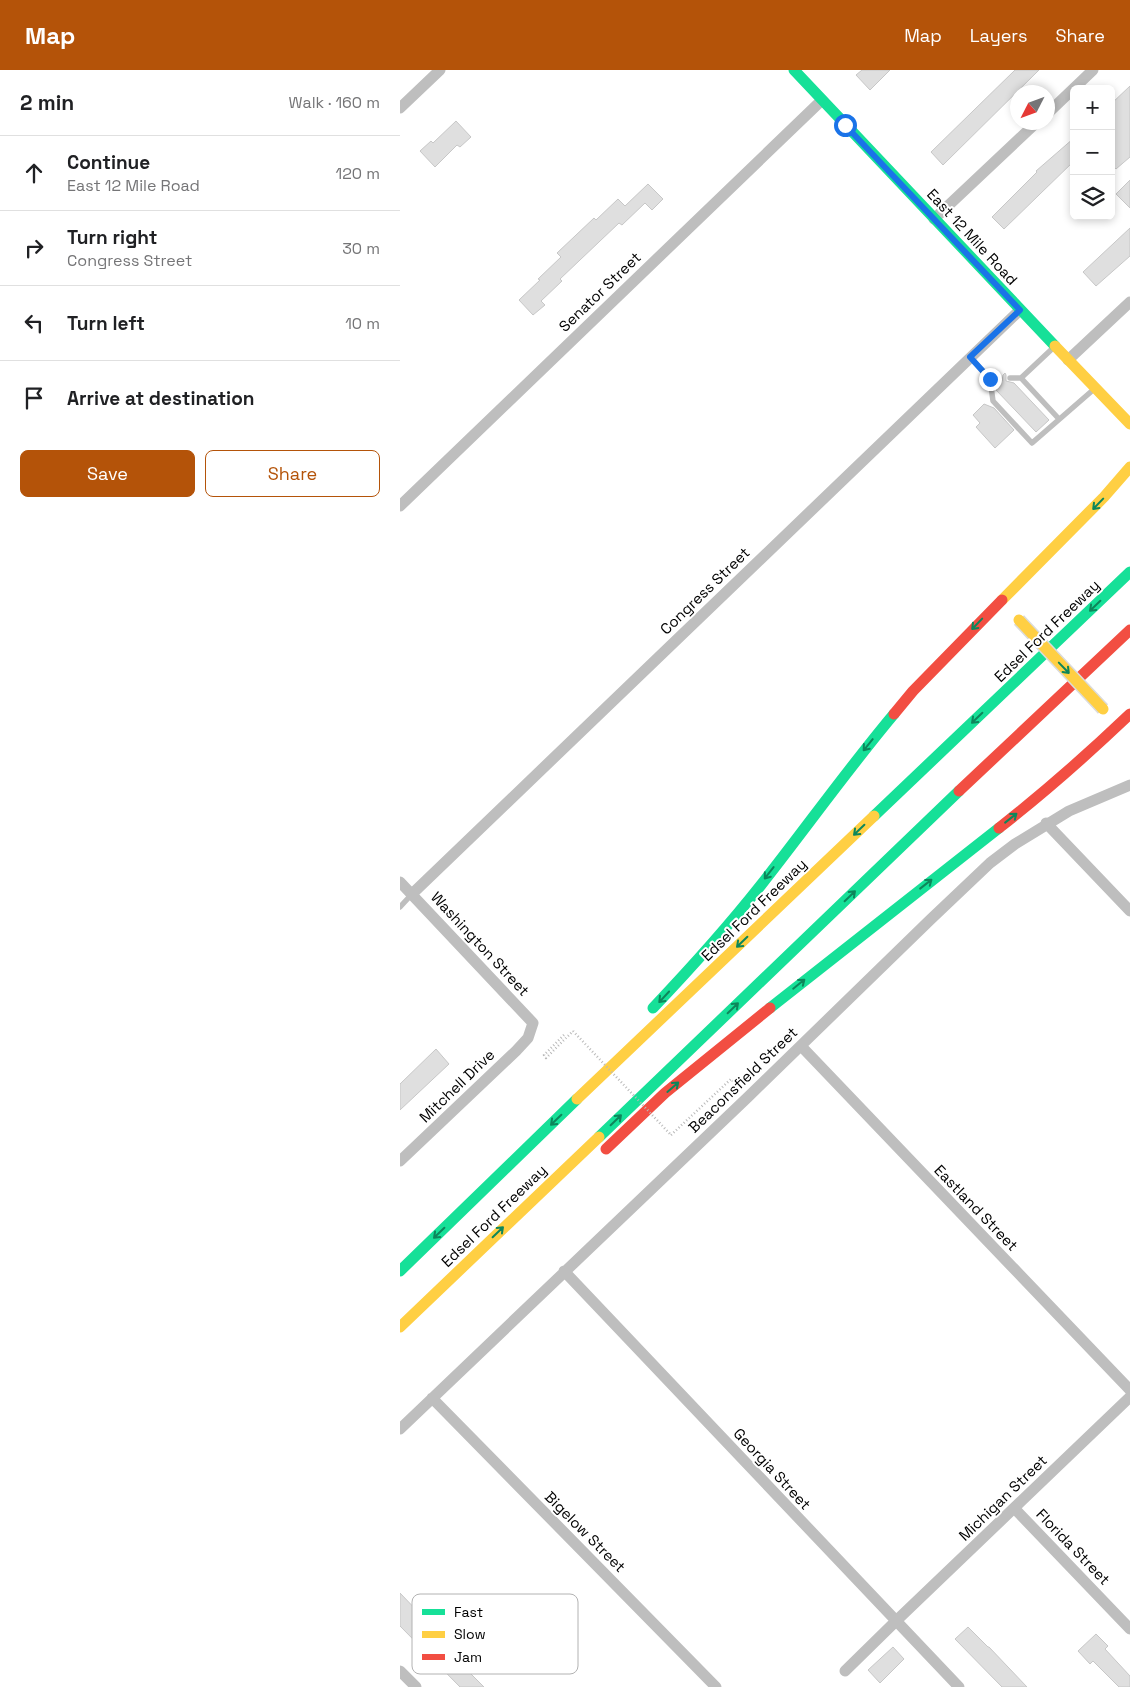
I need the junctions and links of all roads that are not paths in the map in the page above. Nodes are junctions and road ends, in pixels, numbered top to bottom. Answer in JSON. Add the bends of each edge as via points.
{"nodes":[{"id":1,"x":440,"y":70,"type":"edge"},
{"id":2,"x":810,"y":70,"type":"edge"},
{"id":3,"x":1093,"y":70,"type":"edge"},
{"id":4,"x":797,"y":74,"type":"edge"},
{"id":5,"x":822,"y":100,"type":"junction"},
{"id":6,"x":1055,"y":106,"type":"edge"},
{"id":7,"x":400,"y":108,"type":"edge"},
{"id":8,"x":1029,"y":130,"type":"edge"},
{"id":9,"x":934,"y":219,"type":"junction"},
{"id":10,"x":1130,"y":302,"type":"edge"},
{"id":11,"x":1020,"y":310,"type":"junction"},
{"id":12,"x":1054,"y":346,"type":"junction"},
{"id":13,"x":970,"y":357,"type":"junction"},
{"id":14,"x":1068,"y":360,"type":"junction"},
{"id":15,"x":1000,"y":378,"type":"dead end"},
{"id":16,"x":1010,"y":378,"type":"dead end"},
{"id":17,"x":1020,"y":378,"type":"junction"},
{"id":18,"x":990,"y":379,"type":"junction"},
{"id":19,"x":1095,"y":389,"type":"junction"},
{"id":20,"x":1059,"y":419,"type":"junction"},
{"id":21,"x":1130,"y":424,"type":"edge"},
{"id":22,"x":1130,"y":467,"type":"edge"},
{"id":23,"x":400,"y":506,"type":"edge"},
{"id":24,"x":1130,"y":572,"type":"edge"},
{"id":25,"x":1011,"y":589,"type":"junction"},
{"id":26,"x":1130,"y":630,"type":"edge"},
{"id":27,"x":1130,"y":714,"type":"edge"},
{"id":28,"x":1130,"y":785,"type":"edge"},
{"id":29,"x":1046,"y":823,"type":"junction"},
{"id":30,"x":400,"y":882,"type":"edge"},
{"id":31,"x":412,"y":894,"type":"junction"},
{"id":32,"x":400,"y":906,"type":"edge"},
{"id":33,"x":1130,"y":911,"type":"edge"},
{"id":34,"x":648,"y":1014,"type":"dead end"},
{"id":35,"x":532,"y":1030,"type":"joint"},
{"id":36,"x":627,"y":1036,"type":"dead end"},
{"id":37,"x":801,"y":1046,"type":"junction"},
{"id":38,"x":590,"y":1086,"type":"junction"},
{"id":39,"x":596,"y":1159,"type":"dead end"},
{"id":40,"x":400,"y":1161,"type":"edge"},
{"id":41,"x":510,"y":1238,"type":"dead end"},
{"id":42,"x":400,"y":1271,"type":"edge"},
{"id":43,"x":564,"y":1271,"type":"junction"},
{"id":44,"x":412,"y":1314,"type":"junction"},
{"id":45,"x":400,"y":1327,"type":"edge"},
{"id":46,"x":1130,"y":1390,"type":"edge"},
{"id":47,"x":1130,"y":1397,"type":"edge"},
{"id":48,"x":432,"y":1398,"type":"junction"},
{"id":49,"x":400,"y":1429,"type":"edge"},
{"id":50,"x":1014,"y":1508,"type":"junction"},
{"id":51,"x":896,"y":1621,"type":"junction"},
{"id":52,"x":1130,"y":1629,"type":"edge"},
{"id":53,"x":400,"y":1671,"type":"edge"},
{"id":54,"x":845,"y":1671,"type":"dead end"},
{"id":55,"x":416,"y":1687,"type":"edge"},
{"id":56,"x":716,"y":1687,"type":"edge"},
{"id":57,"x":958,"y":1687,"type":"edge"}],
"edges":[{"from":1,"to":7,"type":"street"},
{"from":2,"to":4,"type":"street"},
{"from":3,"to":6,"type":"street"},
{"from":4,"to":5,"type":"main road","name":"East 12 Mile Road"},
{"from":5,"to":9,"type":"main road","name":"East 12 Mile Road"},
{"from":5,"to":23,"type":"street","name":"Senator Street"},
{"from":8,"to":9,"type":"street"},
{"from":9,"to":11,"type":"main road","name":"East 12 Mile Road"},
{"from":10,"to":14,"type":"street"},
{"from":11,"to":12,"type":"main road","name":"East 12 Mile Road"},
{"from":11,"to":13,"type":"street","name":"Congress Street"},
{"from":12,"to":14,"type":"main road","name":"East 12 Mile Road"},
{"from":12,"to":17,"type":"lane"},
{"from":13,"to":18,"type":"lane"},
{"from":13,"to":31,"type":"street","name":"Congress Street"},
{"from":14,"to":19,"type":"main road","name":"East 12 Mile Road"},
{"from":15,"to":18,"type":"lane"},
{"from":16,"to":17,"type":"lane"},
{"from":17,"to":20,"type":"lane"},
{"from":18,"to":20,"type":"lane","via":[[993,401],[1032,443]]},
{"from":19,"to":20,"type":"lane"},
{"from":19,"to":21,"type":"main road","name":"East 12 Mile Road"},
{"from":22,"to":25,"type":"main road","one_way":true},
{"from":24,"to":38,"type":"main road","name":"Edsel Ford Freeway","one_way":true},
{"from":25,"to":27,"type":"main road","one_way":true,"bridge":true,"via":[[1015,613],[1104,709],[1116,715]]},
{"from":25,"to":34,"type":"main road","one_way":true,"via":[[890,719],[760,886]]},
{"from":44,"to":26,"type":"main road","name":"Edsel Ford Freeway","one_way":true},
{"from":39,"to":27,"type":"main road","one_way":true,"via":[[665,1093],[1036,799]]},
{"from":28,"to":29,"type":"street","name":"Beaconsfield Street"},
{"from":29,"to":33,"type":"street"},
{"from":29,"to":37,"type":"street","name":"Beaconsfield Street","via":[[990,863]]},
{"from":30,"to":31,"type":"street","name":"Washington Street"},
{"from":31,"to":32,"type":"lane"},
{"from":31,"to":35,"type":"street","name":"Washington Street","via":[[526,1014]]},
{"from":35,"to":40,"type":"street","name":"Mitchell Drive","via":[[516,1051]]},
{"from":36,"to":38,"type":"main road"},
{"from":37,"to":43,"type":"street","name":"Beaconsfield Street"},
{"from":37,"to":46,"type":"street","name":"Eastland Street"},
{"from":38,"to":42,"type":"main road","name":"Edsel Ford Freeway","one_way":true},
{"from":41,"to":44,"type":"main road"},
{"from":43,"to":48,"type":"street","name":"Beaconsfield Street"},
{"from":43,"to":51,"type":"street","name":"Georgia Street"},
{"from":44,"to":45,"type":"main road","name":"Edsel Ford Freeway"},
{"from":47,"to":50,"type":"street","name":"Michigan Street"},
{"from":48,"to":49,"type":"street","name":"Beaconsfield Street"},
{"from":48,"to":56,"type":"street","name":"Bigelow Street"},
{"from":50,"to":51,"type":"street","name":"Michigan Street"},
{"from":50,"to":52,"type":"street","name":"Florida Street"},
{"from":51,"to":54,"type":"street","name":"Michigan Street"},
{"from":51,"to":57,"type":"street","name":"Georgia Street"},
{"from":53,"to":55,"type":"street"}]}
